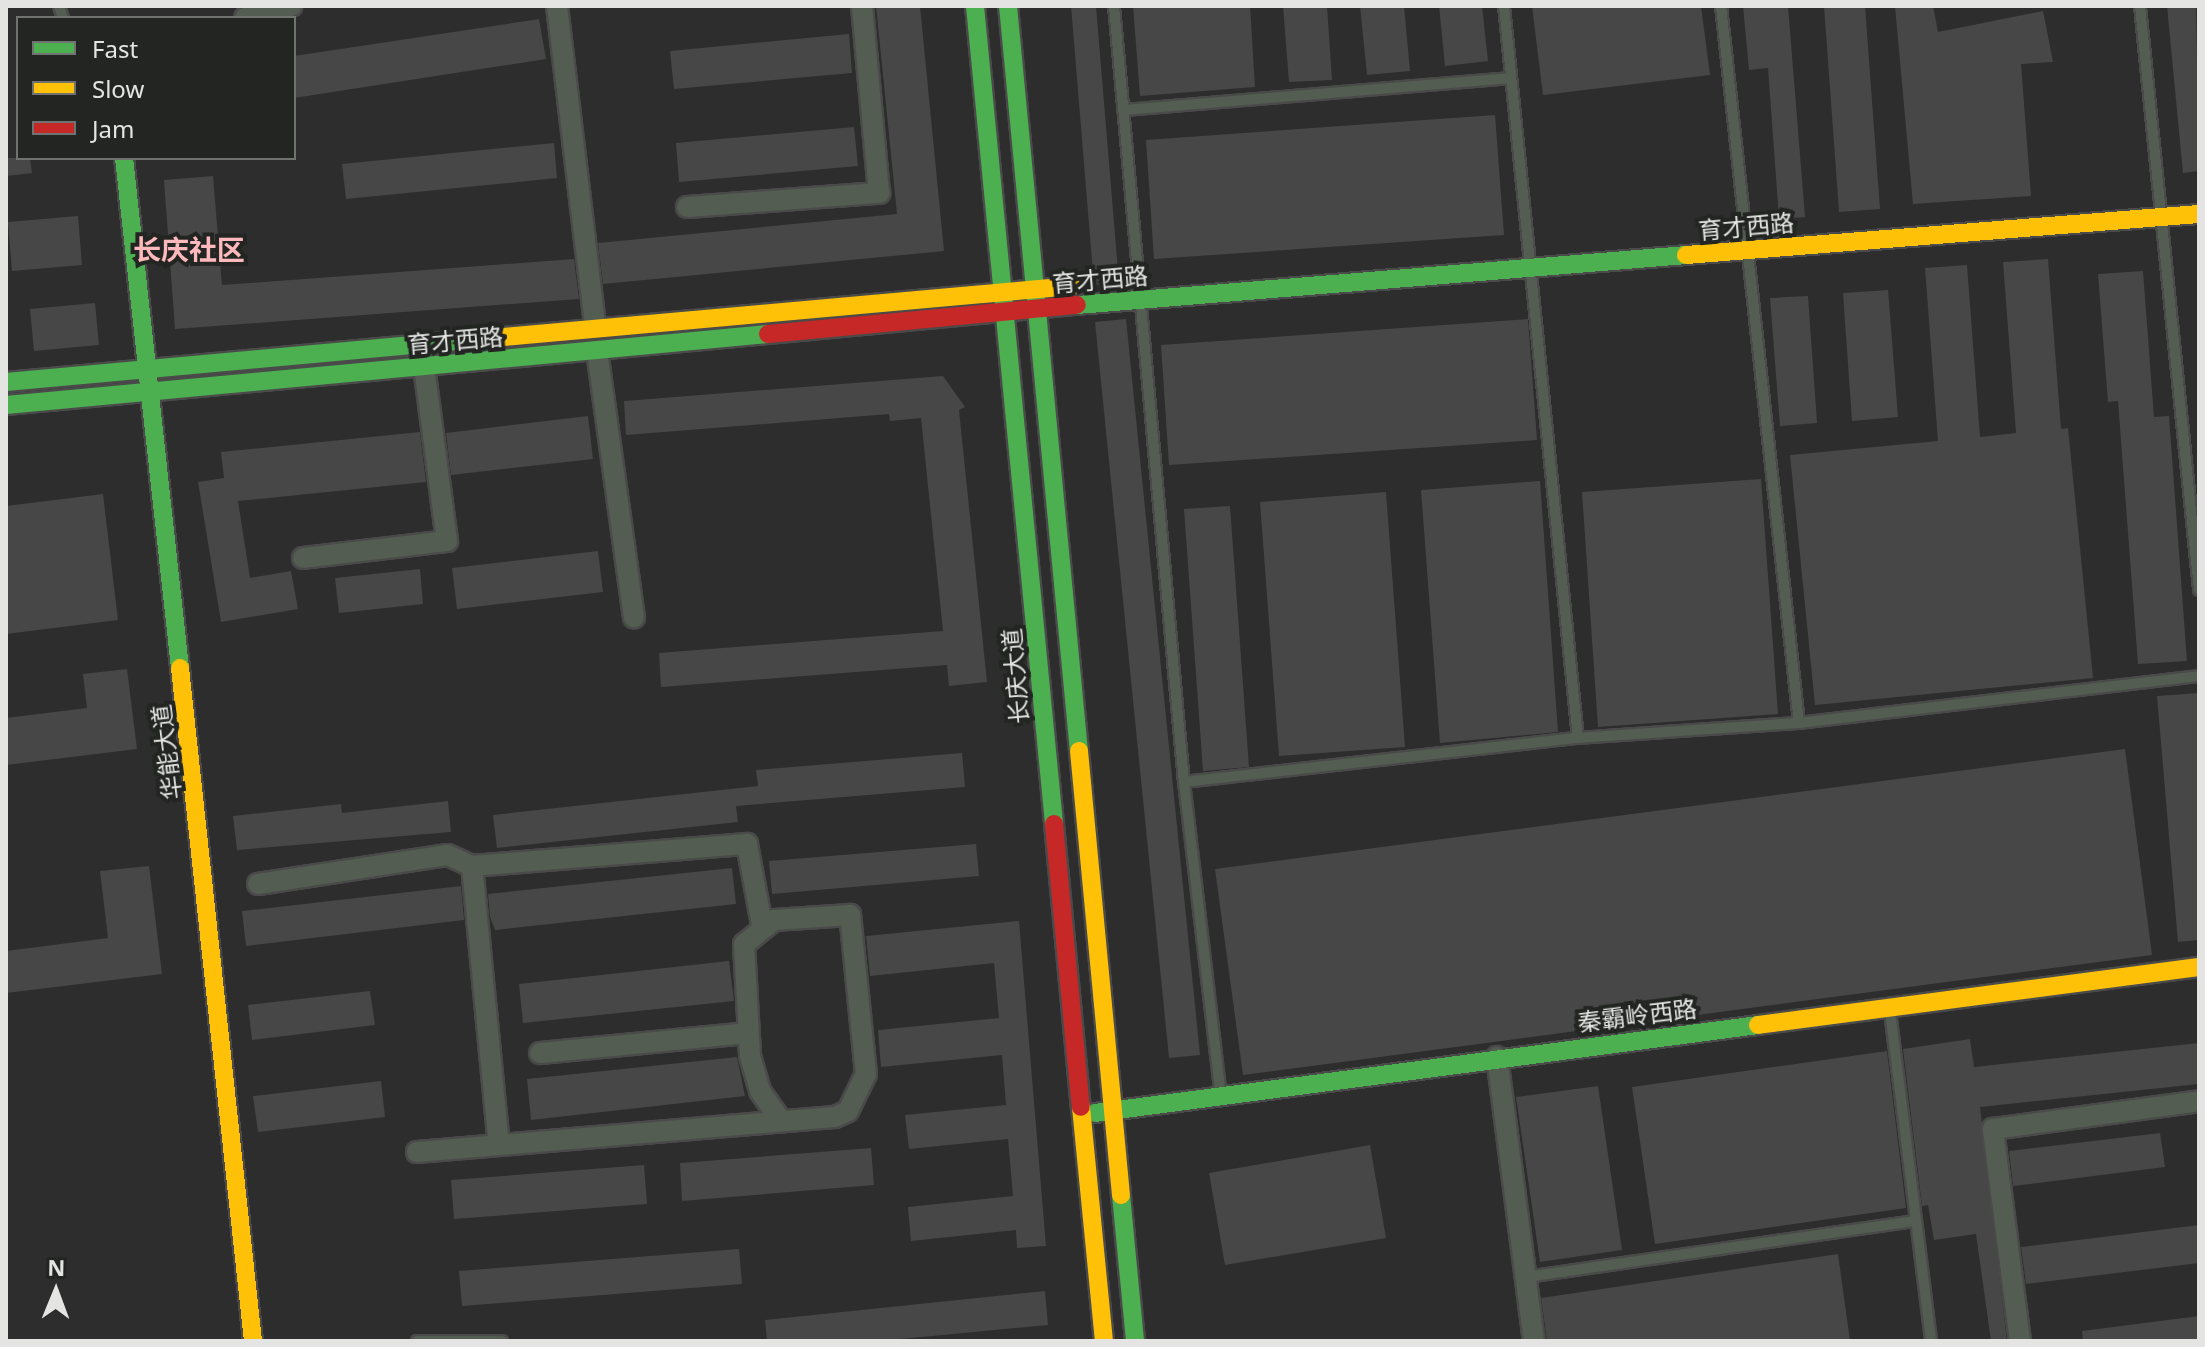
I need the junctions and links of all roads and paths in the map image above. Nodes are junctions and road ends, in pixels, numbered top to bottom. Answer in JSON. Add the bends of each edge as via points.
{"nodes":[{"id":1,"x":291,"y":6,"type":"edge"},
{"id":2,"x":557,"y":6,"type":"edge"},
{"id":3,"x":862,"y":6,"type":"edge"},
{"id":4,"x":975,"y":6,"type":"edge"},
{"id":5,"x":1008,"y":6,"type":"edge"},
{"id":6,"x":1114,"y":6,"type":"edge"},
{"id":7,"x":1504,"y":6,"type":"edge"},
{"id":8,"x":1721,"y":6,"type":"edge"},
{"id":9,"x":2140,"y":6,"type":"edge"},
{"id":10,"x":253,"y":16,"type":"edge"},
{"id":11,"x":1510,"y":78,"type":"junction"},
{"id":12,"x":1123,"y":110,"type":"junction"},
{"id":13,"x":112,"y":160,"type":"edge"},
{"id":14,"x":124,"y":160,"type":"edge"},
{"id":15,"x":2199,"y":196,"type":"edge"},
{"id":16,"x":687,"y":207,"type":"dead end"},
{"id":17,"x":2159,"y":208,"type":"junction"},
{"id":18,"x":2199,"y":214,"type":"edge"},
{"id":19,"x":1749,"y":241,"type":"junction"},
{"id":20,"x":1532,"y":258,"type":"junction"},
{"id":21,"x":1036,"y":289,"type":"junction"},
{"id":22,"x":1003,"y":290,"type":"junction"},
{"id":23,"x":1139,"y":290,"type":"junction"},
{"id":24,"x":1038,"y":309,"type":"junction"},
{"id":25,"x":1005,"y":314,"type":"junction"},
{"id":26,"x":595,"y":327,"type":"junction"},
{"id":27,"x":597,"y":351,"type":"junction"},
{"id":28,"x":424,"y":367,"type":"junction"},
{"id":29,"x":141,"y":369,"type":"junction"},
{"id":30,"x":6,"y":382,"type":"edge"},
{"id":31,"x":144,"y":393,"type":"junction"},
{"id":32,"x":6,"y":405,"type":"edge"},
{"id":33,"x":303,"y":558,"type":"dead end"},
{"id":34,"x":2199,"y":590,"type":"edge"},
{"id":35,"x":634,"y":617,"type":"dead end"},
{"id":36,"x":2199,"y":676,"type":"edge"},
{"id":37,"x":1799,"y":723,"type":"junction"},
{"id":38,"x":1578,"y":738,"type":"junction"},
{"id":39,"x":1184,"y":782,"type":"junction"},
{"id":40,"x":472,"y":866,"type":"junction"},
{"id":41,"x":258,"y":884,"type":"dead end"},
{"id":42,"x":762,"y":925,"type":"junction"},
{"id":43,"x":2199,"y":967,"type":"edge"},
{"id":44,"x":2199,"y":980,"type":"edge"},
{"id":45,"x":1890,"y":1016,"type":"junction"},
{"id":46,"x":747,"y":1033,"type":"junction"},
{"id":47,"x":540,"y":1053,"type":"dead end"},
{"id":48,"x":1498,"y":1064,"type":"junction"},
{"id":49,"x":1222,"y":1101,"type":"junction"},
{"id":50,"x":2199,"y":1101,"type":"edge"},
{"id":51,"x":1114,"y":1117,"type":"junction"},
{"id":52,"x":781,"y":1121,"type":"junction"},
{"id":53,"x":1082,"y":1122,"type":"junction"},
{"id":54,"x":499,"y":1145,"type":"junction"},
{"id":55,"x":417,"y":1152,"type":"dead end"},
{"id":56,"x":1914,"y":1221,"type":"junction"},
{"id":57,"x":1526,"y":1277,"type":"junction"},
{"id":58,"x":240,"y":1341,"type":"edge"},
{"id":59,"x":253,"y":1341,"type":"edge"},
{"id":60,"x":417,"y":1341,"type":"edge"},
{"id":61,"x":502,"y":1341,"type":"edge"},
{"id":62,"x":1104,"y":1341,"type":"edge"},
{"id":63,"x":1135,"y":1341,"type":"edge"},
{"id":64,"x":1534,"y":1341,"type":"edge"},
{"id":65,"x":1931,"y":1341,"type":"edge"},
{"id":66,"x":2020,"y":1341,"type":"edge"}],
"edges":[{"from":1,"to":10,"type":"street"},
{"from":2,"to":26,"type":"street"},
{"from":3,"to":16,"type":"street","via":[[879,193]]},
{"from":4,"to":22,"type":"street","name":"长庆大道"},
{"from":5,"to":21,"type":"street"},
{"from":6,"to":12,"type":"lane"},
{"from":7,"to":11,"type":"lane"},
{"from":8,"to":19,"type":"lane"},
{"from":9,"to":17,"type":"lane"},
{"from":11,"to":12,"type":"lane"},
{"from":11,"to":20,"type":"lane"},
{"from":12,"to":23,"type":"lane"},
{"from":13,"to":29,"type":"street","name":"华能大道"},
{"from":14,"to":29,"type":"street","name":"华能大道"},
{"from":15,"to":17,"type":"street","name":"育才西路"},
{"from":17,"to":18,"type":"street","name":"育才西路"},
{"from":17,"to":19,"type":"street","name":"育才西路"},
{"from":17,"to":34,"type":"lane"},
{"from":19,"to":20,"type":"street","name":"育才西路"},
{"from":19,"to":37,"type":"lane"},
{"from":20,"to":23,"type":"street","name":"育才西路"},
{"from":20,"to":38,"type":"lane"},
{"from":21,"to":22,"type":"street","name":"育才西路"},
{"from":21,"to":23,"type":"street","name":"育才西路"},
{"from":21,"to":24,"type":"street"},
{"from":22,"to":25,"type":"street","name":"长庆大道"},
{"from":22,"to":26,"type":"street","name":"育才西路"},
{"from":23,"to":24,"type":"street","name":"育才西路"},
{"from":23,"to":39,"type":"lane"},
{"from":24,"to":25,"type":"street","name":"育才西路"},
{"from":24,"to":51,"type":"street"},
{"from":25,"to":27,"type":"street","name":"育才西路"},
{"from":25,"to":53,"type":"street","name":"长庆大道"},
{"from":26,"to":29,"type":"street","name":"育才西路"},
{"from":27,"to":28,"type":"street","name":"育才西路"},
{"from":27,"to":35,"type":"street"},
{"from":28,"to":31,"type":"street","name":"育才西路"},
{"from":28,"to":33,"type":"street","via":[[447,541]]},
{"from":29,"to":30,"type":"street","name":"育才西路"},
{"from":29,"to":31,"type":"street","name":"华能大道"},
{"from":31,"to":32,"type":"street","name":"育才西路"},
{"from":31,"to":58,"type":"street","name":"华能大道"},
{"from":31,"to":59,"type":"street","name":"华能大道"},
{"from":36,"to":37,"type":"lane"},
{"from":37,"to":38,"type":"lane"},
{"from":38,"to":39,"type":"lane"},
{"from":39,"to":49,"type":"lane"},
{"from":40,"to":41,"type":"street","via":[[448,855]]},
{"from":40,"to":42,"type":"street","via":[[747,844]]},
{"from":40,"to":54,"type":"street"},
{"from":42,"to":46,"type":"street","via":[[740,957]]},
{"from":42,"to":52,"type":"street","via":[[850,915],[866,1074],[848,1111]]},
{"from":43,"to":45,"type":"street","name":"秦霸岭西路"},
{"from":44,"to":45,"type":"street","name":"秦霸岭西路"},
{"from":45,"to":48,"type":"street","name":"秦霸岭西路"},
{"from":45,"to":56,"type":"lane"},
{"from":46,"to":47,"type":"street"},
{"from":46,"to":52,"type":"street","via":[[760,1091]]},
{"from":48,"to":49,"type":"street","name":"秦霸岭西路"},
{"from":48,"to":57,"type":"street"},
{"from":49,"to":51,"type":"street","name":"秦霸岭西路"},
{"from":50,"to":66,"type":"street","via":[[1993,1129]]},
{"from":51,"to":53,"type":"street","name":"秦霸岭西路"},
{"from":51,"to":63,"type":"street"},
{"from":52,"to":54,"type":"street"},
{"from":53,"to":62,"type":"street","name":"长庆大道"},
{"from":54,"to":55,"type":"street"},
{"from":56,"to":57,"type":"lane"},
{"from":56,"to":65,"type":"lane"},
{"from":57,"to":64,"type":"street"},
{"from":60,"to":61,"type":"lane"}]}
